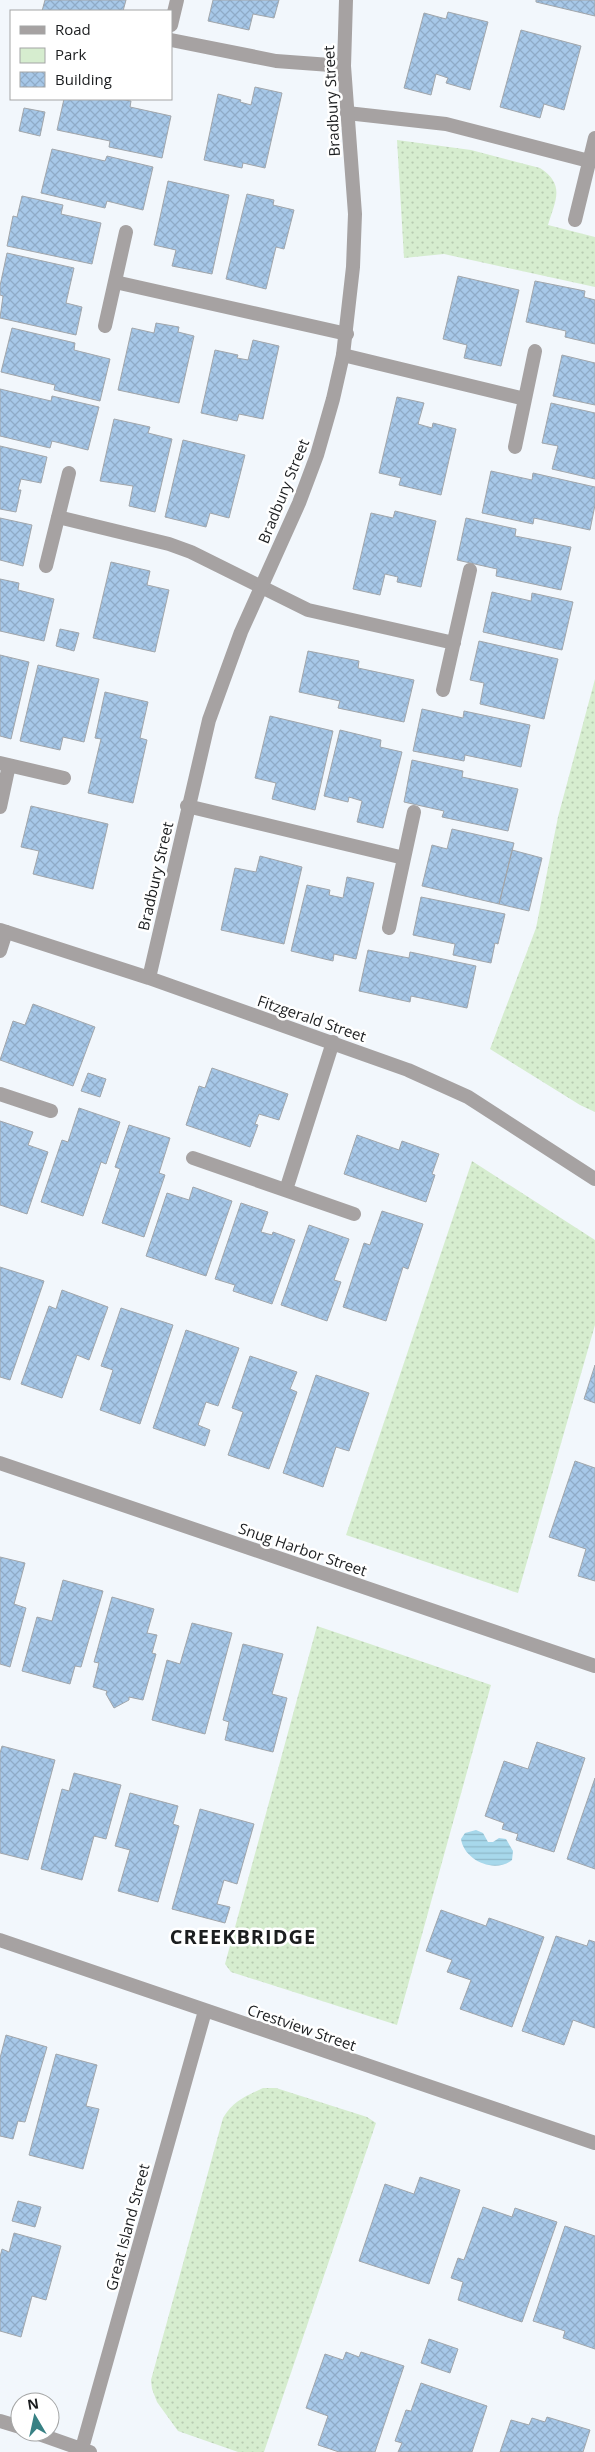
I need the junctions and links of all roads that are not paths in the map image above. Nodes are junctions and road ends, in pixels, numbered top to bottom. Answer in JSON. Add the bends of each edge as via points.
{"nodes":[{"id":1,"x":177,"y":0,"type":"edge"},
{"id":2,"x":346,"y":0,"type":"edge"},
{"id":3,"x":172,"y":21,"type":"edge"},
{"id":4,"x":172,"y":40,"type":"edge"},
{"id":5,"x":344,"y":66,"type":"junction"},
{"id":6,"x":347,"y":113,"type":"junction"},
{"id":7,"x":595,"y":138,"type":"edge"},
{"id":8,"x":589,"y":160,"type":"junction"},
{"id":9,"x":575,"y":220,"type":"dead end"},
{"id":10,"x":126,"y":232,"type":"dead end"},
{"id":11,"x":115,"y":282,"type":"junction"},
{"id":12,"x":105,"y":326,"type":"dead end"},
{"id":13,"x":346,"y":334,"type":"junction"},
{"id":14,"x":536,"y":351,"type":"dead end"},
{"id":15,"x":343,"y":355,"type":"junction"},
{"id":16,"x":525,"y":399,"type":"junction"},
{"id":17,"x":515,"y":447,"type":"dead end"},
{"id":18,"x":69,"y":474,"type":"dead end"},
{"id":19,"x":58,"y":517,"type":"junction"},
{"id":20,"x":46,"y":566,"type":"dead end"},
{"id":21,"x":470,"y":570,"type":"dead end"},
{"id":22,"x":260,"y":586,"type":"junction"},
{"id":23,"x":454,"y":643,"type":"junction"},
{"id":24,"x":443,"y":690,"type":"dead end"},
{"id":25,"x":5,"y":764,"type":"edge"},
{"id":26,"x":64,"y":778,"type":"dead end"},
{"id":27,"x":187,"y":806,"type":"junction"},
{"id":28,"x":0,"y":807,"type":"edge"},
{"id":29,"x":414,"y":812,"type":"dead end"},
{"id":30,"x":404,"y":858,"type":"junction"},
{"id":31,"x":389,"y":928,"type":"dead end"},
{"id":32,"x":3,"y":931,"type":"edge"},
{"id":33,"x":0,"y":951,"type":"edge"},
{"id":34,"x":149,"y":978,"type":"junction"},
{"id":35,"x":333,"y":1042,"type":"junction"},
{"id":36,"x":0,"y":1094,"type":"edge"},
{"id":37,"x":51,"y":1111,"type":"dead end"},
{"id":38,"x":193,"y":1158,"type":"dead end"},
{"id":39,"x":595,"y":1179,"type":"edge"},
{"id":40,"x":286,"y":1190,"type":"junction"},
{"id":41,"x":354,"y":1214,"type":"dead end"},
{"id":42,"x":0,"y":1463,"type":"edge"},
{"id":43,"x":595,"y":1666,"type":"edge"},
{"id":44,"x":0,"y":1940,"type":"edge"},
{"id":45,"x":205,"y":2011,"type":"junction"},
{"id":46,"x":595,"y":2143,"type":"edge"},
{"id":47,"x":60,"y":2442,"type":"edge"},
{"id":48,"x":85,"y":2451,"type":"edge"}],
"edges":[{"from":1,"to":3,"type":"street"},
{"from":2,"to":5,"type":"street","name":"Bradbury Street"},
{"from":4,"to":5,"type":"street","via":[[276,61]]},
{"from":5,"to":6,"type":"street","name":"Bradbury Street"},
{"from":6,"to":8,"type":"street","via":[[446,124]]},
{"from":6,"to":13,"type":"street","name":"Bradbury Street","via":[[355,214]]},
{"from":7,"to":8,"type":"street"},
{"from":8,"to":9,"type":"street"},
{"from":10,"to":11,"type":"street"},
{"from":11,"to":12,"type":"street"},
{"from":11,"to":13,"type":"street"},
{"from":13,"to":15,"type":"street","name":"Bradbury Street"},
{"from":14,"to":16,"type":"street"},
{"from":15,"to":16,"type":"street"},
{"from":15,"to":22,"type":"street","name":"Bradbury Street","via":[[317,455],[299,503]]},
{"from":16,"to":17,"type":"street"},
{"from":18,"to":19,"type":"street"},
{"from":19,"to":20,"type":"street"},
{"from":19,"to":22,"type":"street","via":[[169,544]]},
{"from":21,"to":23,"type":"street"},
{"from":22,"to":23,"type":"street","via":[[308,610]]},
{"from":22,"to":27,"type":"street","name":"Bradbury Street","via":[[224,674]]},
{"from":23,"to":24,"type":"street"},
{"from":25,"to":26,"type":"street"},
{"from":25,"to":28,"type":"street"},
{"from":27,"to":30,"type":"street"},
{"from":27,"to":34,"type":"street","name":"Bradbury Street"},
{"from":29,"to":30,"type":"street"},
{"from":30,"to":31,"type":"street"},
{"from":32,"to":33,"type":"street"},
{"from":32,"to":34,"type":"street","name":"Fitzgerald Street"},
{"from":34,"to":35,"type":"street","name":"Fitzgerald Street"},
{"from":35,"to":39,"type":"street","name":"Fitzgerald Street","via":[[408,1070],[468,1098]]},
{"from":35,"to":40,"type":"street"},
{"from":36,"to":37,"type":"street"},
{"from":38,"to":40,"type":"street"},
{"from":40,"to":41,"type":"street"},
{"from":42,"to":43,"type":"street","name":"Snug Harbor Street"},
{"from":44,"to":45,"type":"street","name":"Crestview Street"},
{"from":45,"to":46,"type":"street","name":"Crestview Street"},
{"from":45,"to":48,"type":"street","name":"Great Island Street"},
{"from":47,"to":48,"type":"street"}]}
